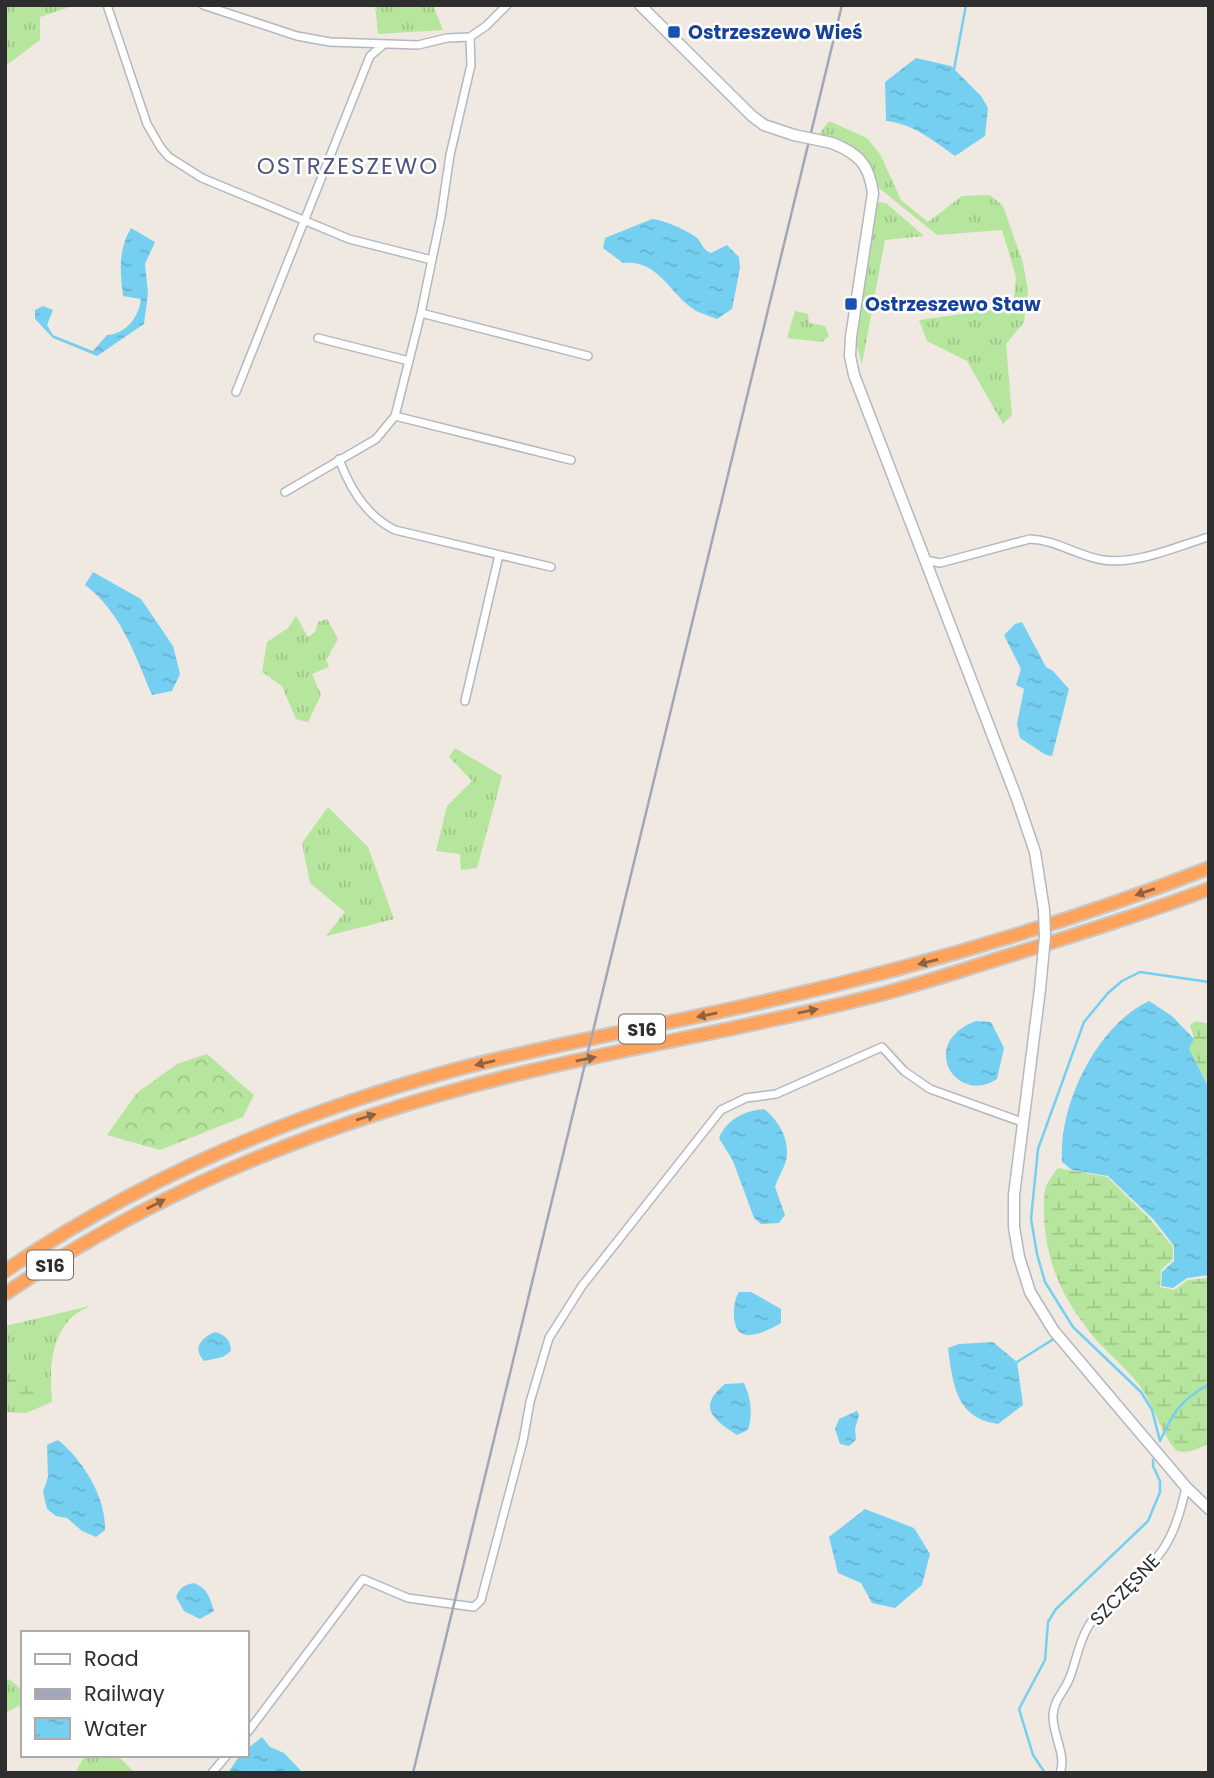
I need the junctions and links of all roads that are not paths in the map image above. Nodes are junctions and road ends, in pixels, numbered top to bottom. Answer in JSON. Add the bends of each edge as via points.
{"nodes":[{"id":1,"x":107,"y":5,"type":"edge"},
{"id":2,"x":204,"y":5,"type":"edge"},
{"id":3,"x":507,"y":5,"type":"edge"},
{"id":4,"x":640,"y":5,"type":"edge"},
{"id":5,"x":470,"y":37,"type":"junction"},
{"id":6,"x":383,"y":45,"type":"junction"},
{"id":7,"x":305,"y":220,"type":"junction"},
{"id":8,"x":432,"y":260,"type":"junction"},
{"id":9,"x":421,"y":313,"type":"junction"},
{"id":10,"x":318,"y":338,"type":"dead end"},
{"id":11,"x":588,"y":356,"type":"dead end"},
{"id":12,"x":409,"y":361,"type":"junction"},
{"id":13,"x":236,"y":392,"type":"dead end"},
{"id":14,"x":396,"y":416,"type":"junction"},
{"id":15,"x":339,"y":459,"type":"junction"},
{"id":16,"x":571,"y":460,"type":"dead end"},
{"id":17,"x":285,"y":492,"type":"dead end"},
{"id":18,"x":1209,"y":537,"type":"edge"},
{"id":19,"x":499,"y":555,"type":"junction"},
{"id":20,"x":925,"y":559,"type":"junction"},
{"id":21,"x":551,"y":567,"type":"dead end"},
{"id":22,"x":465,"y":701,"type":"dead end"},
{"id":23,"x":1209,"y":868,"type":"edge"},
{"id":24,"x":1209,"y":889,"type":"edge"},
{"id":25,"x":1022,"y":1122,"type":"junction"},
{"id":26,"x":5,"y":1271,"type":"edge"},
{"id":27,"x":5,"y":1294,"type":"edge"},
{"id":28,"x":1186,"y":1487,"type":"junction"},
{"id":29,"x":1209,"y":1508,"type":"edge"},
{"id":30,"x":248,"y":1732,"type":"edge"},
{"id":31,"x":225,"y":1757,"type":"edge"},
{"id":32,"x":212,"y":1773,"type":"edge"},
{"id":33,"x":1060,"y":1773,"type":"edge"}],
"edges":[{"from":1,"to":7,"type":"street","via":[[147,124],[169,157],[202,178]]},
{"from":2,"to":6,"type":"street","via":[[297,36]]},
{"from":3,"to":5,"type":"street"},
{"from":4,"to":20,"type":"street","bridge":true,"via":[[764,125],[832,143],[855,155],[871,176],[873,193],[850,356]]},
{"from":5,"to":6,"type":"street"},
{"from":5,"to":8,"type":"street","via":[[471,65]]},
{"from":6,"to":7,"type":"street","via":[[370,56]]},
{"from":7,"to":8,"type":"street","via":[[349,239]]},
{"from":7,"to":13,"type":"street"},
{"from":8,"to":9,"type":"street"},
{"from":9,"to":11,"type":"street"},
{"from":9,"to":12,"type":"street"},
{"from":10,"to":12,"type":"street"},
{"from":12,"to":14,"type":"street"},
{"from":14,"to":15,"type":"street","via":[[376,439]]},
{"from":14,"to":16,"type":"street"},
{"from":15,"to":17,"type":"street"},
{"from":15,"to":19,"type":"street","via":[[347,481],[378,522]]},
{"from":18,"to":20,"type":"street","via":[[1119,560],[1091,557],[1045,539],[940,563]]},
{"from":19,"to":21,"type":"street"},
{"from":19,"to":22,"type":"street"},
{"from":20,"to":25,"type":"street","bridge":true,"via":[[1039,874],[1045,937]]},
{"from":23,"to":26,"type":"highway","number":"S16","one_way":true,"via":[[942,958],[523,1054],[338,1106],[258,1136],[126,1198]]},
{"from":27,"to":24,"type":"highway","number":"S16","one_way":true,"via":[[96,1237],[181,1192],[264,1154],[359,1119],[521,1073],[868,998]]},
{"from":25,"to":28,"type":"street","via":[[1014,1227],[1030,1292],[1054,1331]]},
{"from":25,"to":30,"type":"street","via":[[930,1089],[904,1071],[882,1047],[776,1094],[746,1098],[721,1110],[582,1286],[549,1338],[481,1600],[474,1607],[408,1598],[363,1579]]},
{"from":28,"to":29,"type":"street"},
{"from":28,"to":33,"type":"street","name":"SZCZĘSNE","via":[[1179,1521],[1165,1549],[1089,1625],[1081,1642],[1053,1714]]},
{"from":31,"to":32,"type":"street"}]}
